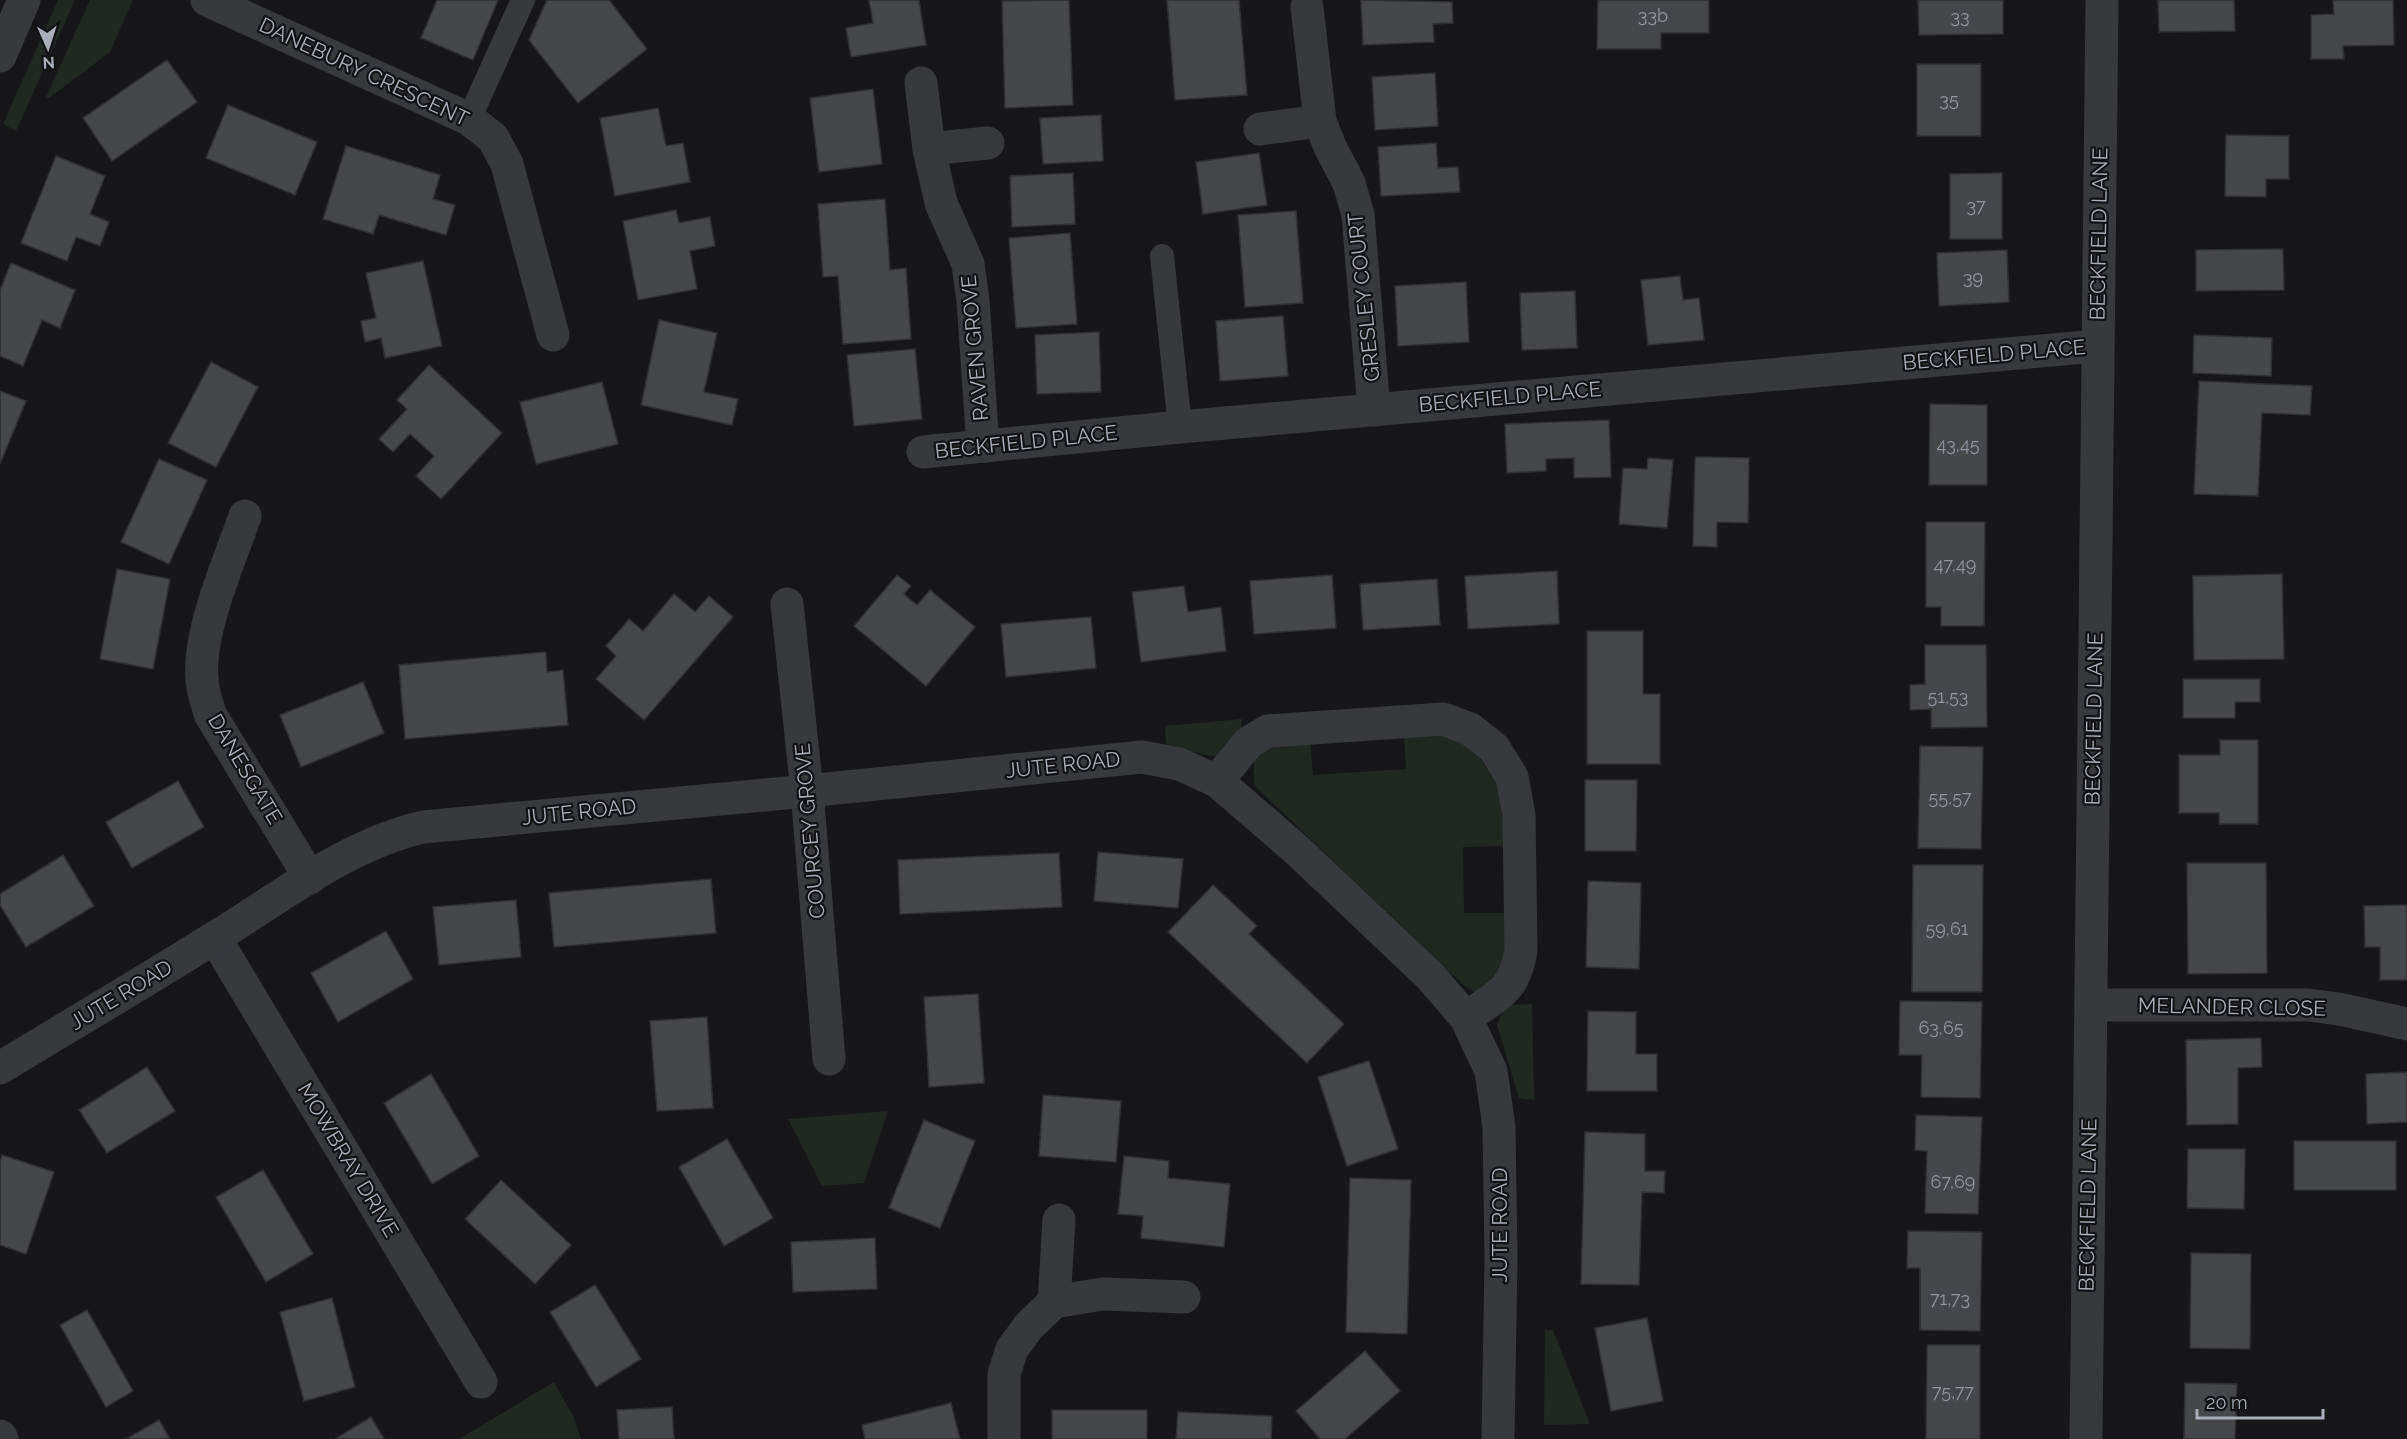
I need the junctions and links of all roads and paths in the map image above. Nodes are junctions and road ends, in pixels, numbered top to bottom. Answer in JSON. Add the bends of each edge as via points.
{"nodes":[{"id":1,"x":24,"y":0,"type":"edge"},
{"id":2,"x":207,"y":0,"type":"edge"},
{"id":3,"x":523,"y":0,"type":"edge"},
{"id":4,"x":2102,"y":0,"type":"edge"},
{"id":5,"x":1307,"y":7,"type":"dead end"},
{"id":6,"x":0,"y":56,"type":"edge"},
{"id":7,"x":921,"y":83,"type":"dead end"},
{"id":8,"x":469,"y":119,"type":"junction"},
{"id":9,"x":1320,"y":121,"type":"junction"},
{"id":10,"x":1260,"y":129,"type":"dead end"},
{"id":11,"x":988,"y":143,"type":"dead end"},
{"id":12,"x":929,"y":149,"type":"junction"},
{"id":13,"x":1162,"y":256,"type":"dead end"},
{"id":14,"x":553,"y":335,"type":"dead end"},
{"id":15,"x":2097,"y":346,"type":"junction"},
{"id":16,"x":1374,"y":410,"type":"junction"},
{"id":17,"x":1180,"y":427,"type":"junction"},
{"id":18,"x":983,"y":446,"type":"junction"},
{"id":19,"x":923,"y":452,"type":"dead end"},
{"id":20,"x":245,"y":516,"type":"dead end"},
{"id":21,"x":787,"y":604,"type":"dead end"},
{"id":22,"x":1217,"y":781,"type":"junction"},
{"id":23,"x":807,"y":791,"type":"junction"},
{"id":24,"x":310,"y":878,"type":"junction"},
{"id":25,"x":215,"y":938,"type":"junction"},
{"id":26,"x":2091,"y":1005,"type":"junction"},
{"id":27,"x":1466,"y":1018,"type":"junction"},
{"id":28,"x":2407,"y":1024,"type":"edge"},
{"id":29,"x":829,"y":1059,"type":"dead end"},
{"id":30,"x":0,"y":1068,"type":"edge"},
{"id":31,"x":1059,"y":1220,"type":"dead end"},
{"id":32,"x":1184,"y":1297,"type":"dead end"},
{"id":33,"x":1054,"y":1302,"type":"junction"},
{"id":34,"x":481,"y":1382,"type":"dead end"},
{"id":35,"x":1004,"y":1439,"type":"edge"},
{"id":36,"x":1498,"y":1439,"type":"edge"},
{"id":37,"x":2086,"y":1439,"type":"edge"}],
"edges":[{"from":1,"to":6,"type":"street"},
{"from":2,"to":8,"type":"street","name":"DANEBURY CRESCENT"},
{"from":3,"to":8,"type":"lane"},
{"from":4,"to":15,"type":"street","name":"BECKFIELD LANE"},
{"from":5,"to":9,"type":"street","name":"GRESLEY COURT"},
{"from":7,"to":12,"type":"street","name":"RAVEN GROVE"},
{"from":8,"to":14,"type":"street","name":"DANEBURY CRESCENT","via":[[493,138],[507,164]]},
{"from":9,"to":10,"type":"street"},
{"from":9,"to":16,"type":"street","name":"GRESLEY COURT","via":[[1349,183],[1358,215]]},
{"from":11,"to":12,"type":"street"},
{"from":12,"to":18,"type":"street","name":"RAVEN GROVE","via":[[941,203],[968,264]]},
{"from":13,"to":17,"type":"lane"},
{"from":15,"to":16,"type":"street","name":"BECKFIELD PLACE"},
{"from":15,"to":26,"type":"street","name":"BECKFIELD LANE"},
{"from":16,"to":17,"type":"street","name":"BECKFIELD PLACE"},
{"from":17,"to":18,"type":"street","name":"BECKFIELD PLACE"},
{"from":18,"to":19,"type":"street","name":"BECKFIELD PLACE"},
{"from":20,"to":24,"type":"street","name":"DANESGATE","via":[[212,610],[203,651],[202,686],[210,714]]},
{"from":21,"to":23,"type":"street","name":"COURCEY GROVE"},
{"from":22,"to":23,"type":"street","name":"JUTE ROAD","via":[[1179,764],[1143,757]]},
{"from":22,"to":27,"type":"street","name":"JUTE ROAD","via":[[1298,851],[1431,977]]},
{"from":22,"to":27,"type":"street","via":[[1250,742],[1268,731],[1443,719],[1470,729],[1494,748],[1512,777],[1519,815],[1521,951],[1510,985]]},
{"from":23,"to":24,"type":"street","name":"JUTE ROAD","via":[[423,827],[395,833],[366,846]]},
{"from":23,"to":29,"type":"street","name":"COURCEY GROVE"},
{"from":24,"to":25,"type":"street","name":"JUTE ROAD"},
{"from":25,"to":30,"type":"street","name":"JUTE ROAD"},
{"from":25,"to":34,"type":"street","name":"MOWBRAY DRIVE"},
{"from":26,"to":28,"type":"street","name":"MELANDER CLOSE","via":[[2308,1005]]},
{"from":26,"to":37,"type":"street","name":"BECKFIELD LANE"},
{"from":27,"to":36,"type":"street","name":"JUTE ROAD","via":[[1491,1071],[1499,1127]]},
{"from":31,"to":33,"type":"street"},
{"from":32,"to":33,"type":"street","via":[[1102,1294]]},
{"from":33,"to":35,"type":"street","via":[[1012,1349],[1004,1374]]}]}
